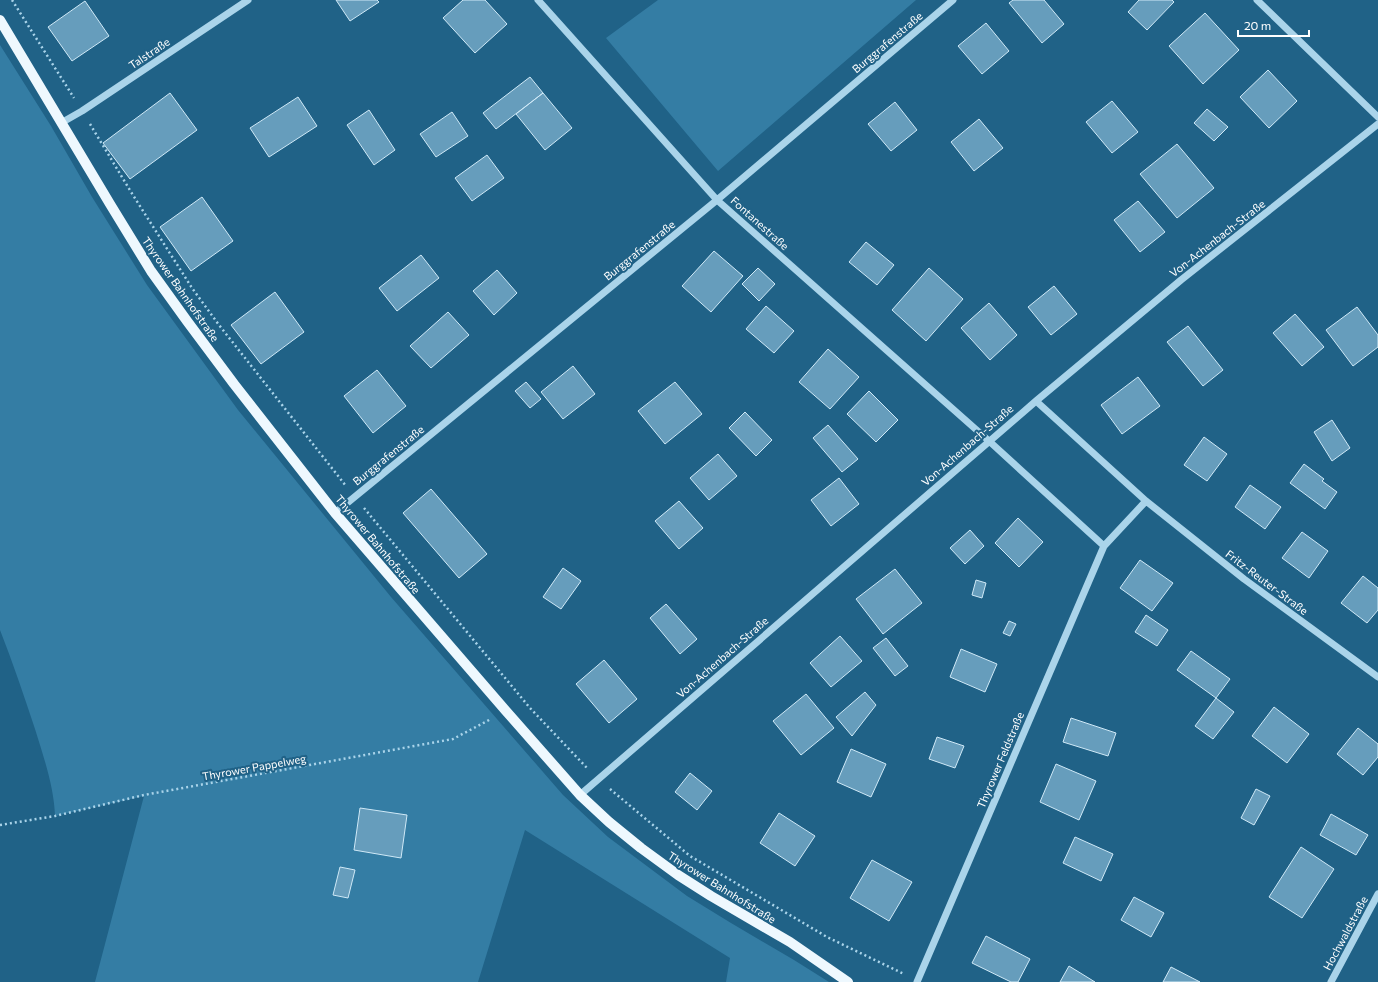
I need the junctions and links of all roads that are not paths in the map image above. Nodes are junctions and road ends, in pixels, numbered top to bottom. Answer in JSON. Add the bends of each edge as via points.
{"nodes":[{"id":1,"x":248,"y":0,"type":"edge"},
{"id":2,"x":538,"y":0,"type":"edge"},
{"id":3,"x":953,"y":0,"type":"edge"},
{"id":4,"x":1257,"y":0,"type":"edge"},
{"id":5,"x":0,"y":20,"type":"edge"},
{"id":6,"x":1378,"y":117,"type":"edge"},
{"id":7,"x":61,"y":123,"type":"junction"},
{"id":8,"x":1378,"y":124,"type":"edge"},
{"id":9,"x":717,"y":200,"type":"junction"},
{"id":10,"x":1036,"y":401,"type":"junction"},
{"id":11,"x":989,"y":441,"type":"junction"},
{"id":12,"x":1146,"y":502,"type":"junction"},
{"id":13,"x":335,"y":513,"type":"junction"},
{"id":14,"x":1104,"y":546,"type":"junction"},
{"id":15,"x":1378,"y":677,"type":"edge"},
{"id":16,"x":580,"y":795,"type":"junction"},
{"id":17,"x":1378,"y":894,"type":"edge"},
{"id":18,"x":917,"y":981,"type":"edge"},
{"id":19,"x":848,"y":982,"type":"edge"},
{"id":20,"x":1331,"y":982,"type":"edge"}],
"edges":[{"from":1,"to":7,"type":"street","name":"Talstraße"},
{"from":2,"to":9,"type":"street","name":"Fontanestraße"},
{"from":3,"to":9,"type":"street","name":"Burggrafenstraße"},
{"from":4,"to":6,"type":"street"},
{"from":5,"to":7,"type":"main road","name":"Thyrower Bahnhofstraße"},
{"from":7,"to":13,"type":"main road","name":"Thyrower Bahnhofstraße","via":[[151,271],[234,384]]},
{"from":8,"to":10,"type":"street","name":"Von-Achenbach-Straße","via":[[1181,280]]},
{"from":9,"to":11,"type":"street","name":"Fontanestraße"},
{"from":9,"to":13,"type":"street","name":"Burggrafenstraße"},
{"from":10,"to":11,"type":"street","name":"Von-Achenbach-Straße"},
{"from":10,"to":12,"type":"street","name":"Fritz-Reuter-Straße"},
{"from":11,"to":14,"type":"street"},
{"from":11,"to":16,"type":"street","name":"Von-Achenbach-Straße"},
{"from":12,"to":14,"type":"street"},
{"from":12,"to":15,"type":"street","name":"Fritz-Reuter-Straße","via":[[1244,579]]},
{"from":13,"to":16,"type":"main road","name":"Thyrower Bahnhofstraße"},
{"from":14,"to":18,"type":"street","name":"Thyrower Feldstraße"},
{"from":16,"to":19,"type":"main road","name":"Thyrower Bahnhofstraße","via":[[609,822],[678,876],[790,942]]},
{"from":17,"to":20,"type":"street","name":"Hochwaldstraße"}]}
